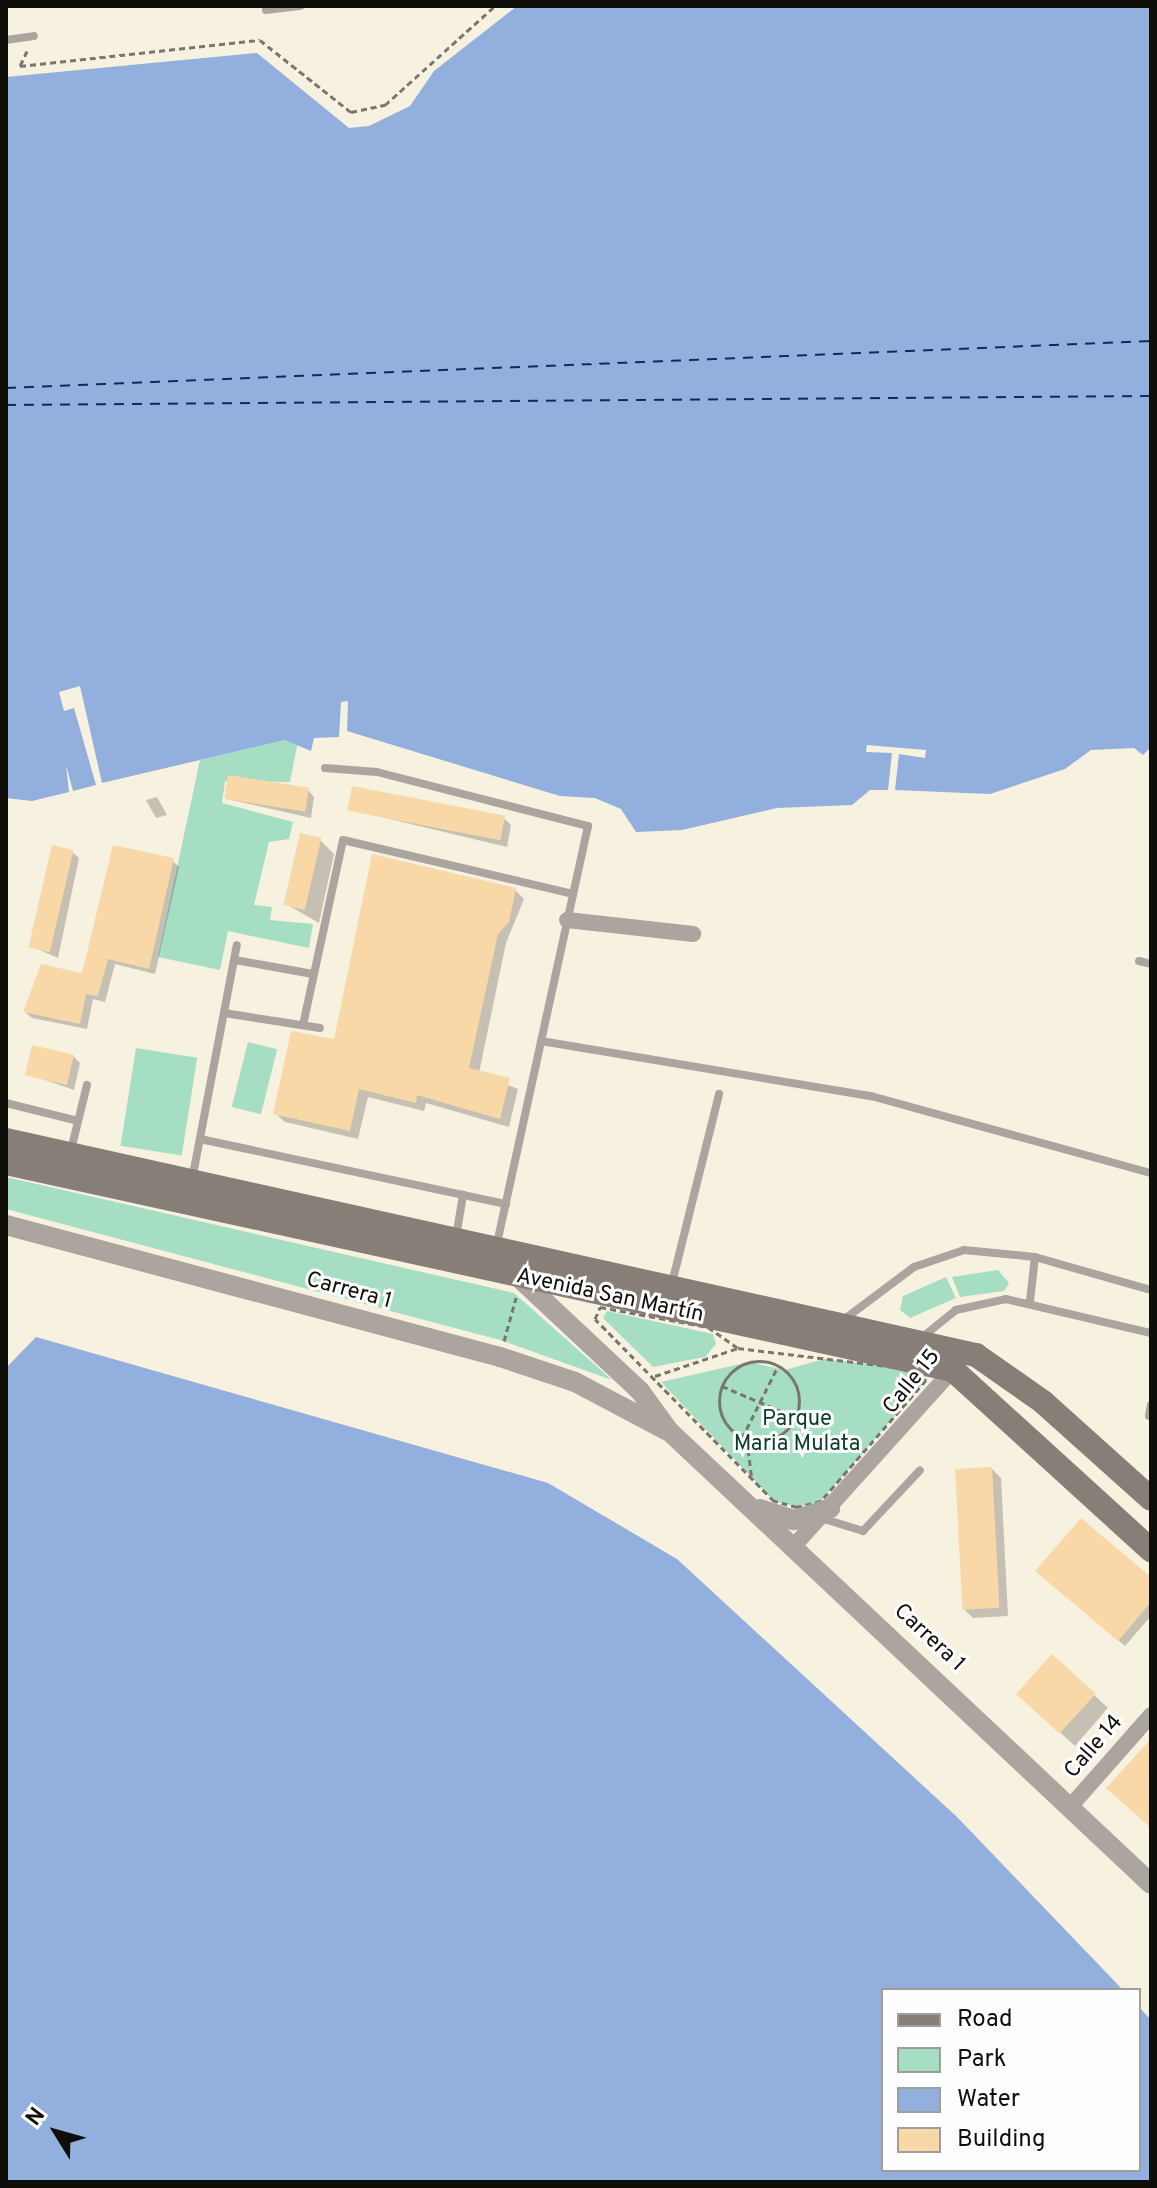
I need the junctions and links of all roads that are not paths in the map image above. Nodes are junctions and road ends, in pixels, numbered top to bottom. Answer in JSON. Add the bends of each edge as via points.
{"nodes":[{"id":1,"x":301,"y":6,"type":"edge"},
{"id":2,"x":266,"y":10,"type":"dead end"},
{"id":3,"x":34,"y":36,"type":"road end"},
{"id":4,"x":6,"y":40,"type":"edge"},
{"id":5,"x":325,"y":768,"type":"dead end"},
{"id":6,"x":573,"y":894,"type":"junction"},
{"id":7,"x":567,"y":920,"type":"junction"},
{"id":8,"x":693,"y":934,"type":"dead end"},
{"id":9,"x":237,"y":945,"type":"dead end"},
{"id":10,"x":235,"y":960,"type":"junction"},
{"id":11,"x":1139,"y":961,"type":"dead end"},
{"id":12,"x":1151,"y":964,"type":"edge"},
{"id":13,"x":313,"y":974,"type":"junction"},
{"id":14,"x":224,"y":1013,"type":"junction"},
{"id":15,"x":303,"y":1025,"type":"junction"},
{"id":16,"x":320,"y":1028,"type":"dead end"},
{"id":17,"x":541,"y":1041,"type":"junction"},
{"id":18,"x":87,"y":1085,"type":"dead end"},
{"id":19,"x":719,"y":1094,"type":"dead end"},
{"id":20,"x":6,"y":1103,"type":"edge"},
{"id":21,"x":78,"y":1121,"type":"junction"},
{"id":22,"x":200,"y":1139,"type":"junction"},
{"id":23,"x":6,"y":1140,"type":"edge"},
{"id":24,"x":70,"y":1154,"type":"junction"},
{"id":25,"x":6,"y":1163,"type":"edge"},
{"id":26,"x":1151,"y":1173,"type":"edge"},
{"id":27,"x":192,"y":1180,"type":"junction"},
{"id":28,"x":463,"y":1195,"type":"junction"},
{"id":29,"x":506,"y":1204,"type":"junction"},
{"id":30,"x":6,"y":1225,"type":"edge"},
{"id":31,"x":456,"y":1238,"type":"junction"},
{"id":32,"x":496,"y":1247,"type":"junction"},
{"id":33,"x":1035,"y":1257,"type":"junction"},
{"id":34,"x":515,"y":1276,"type":"junction"},
{"id":35,"x":672,"y":1285,"type":"junction"},
{"id":36,"x":1151,"y":1290,"type":"edge"},
{"id":37,"x":1030,"y":1301,"type":"junction"},
{"id":38,"x":841,"y":1321,"type":"junction"},
{"id":39,"x":1151,"y":1333,"type":"edge"},
{"id":40,"x":919,"y":1340,"type":"junction"},
{"id":41,"x":957,"y":1360,"type":"junction"},
{"id":42,"x":1151,"y":1405,"type":"edge"},
{"id":43,"x":1149,"y":1416,"type":"dead end"},
{"id":44,"x":669,"y":1431,"type":"junction"},
{"id":45,"x":920,"y":1470,"type":"dead end"},
{"id":46,"x":1151,"y":1499,"type":"edge"},
{"id":47,"x":752,"y":1506,"type":"junction"},
{"id":48,"x":825,"y":1513,"type":"junction"},
{"id":49,"x":794,"y":1546,"type":"junction"},
{"id":50,"x":1151,"y":1550,"type":"edge"},
{"id":51,"x":1151,"y":1715,"type":"edge"},
{"id":52,"x":1069,"y":1808,"type":"junction"},
{"id":53,"x":1151,"y":1884,"type":"edge"}],
"edges":[{"from":1,"to":2,"type":"lane"},
{"from":3,"to":4,"type":"lane"},
{"from":5,"to":6,"type":"lane","via":[[377,772],[588,826]]},
{"from":6,"to":7,"type":"lane"},
{"from":6,"to":13,"type":"lane","via":[[343,840]]},
{"from":7,"to":8,"type":"street"},
{"from":7,"to":17,"type":"lane"},
{"from":9,"to":10,"type":"lane"},
{"from":10,"to":13,"type":"lane"},
{"from":10,"to":14,"type":"lane"},
{"from":11,"to":12,"type":"lane"},
{"from":13,"to":15,"type":"lane"},
{"from":14,"to":15,"type":"lane"},
{"from":14,"to":22,"type":"lane"},
{"from":15,"to":16,"type":"lane"},
{"from":17,"to":26,"type":"lane","via":[[871,1096]]},
{"from":17,"to":29,"type":"lane"},
{"from":18,"to":21,"type":"lane"},
{"from":19,"to":35,"type":"lane"},
{"from":20,"to":21,"type":"lane"},
{"from":21,"to":24,"type":"lane"},
{"from":22,"to":27,"type":"lane"},
{"from":22,"to":28,"type":"lane"},
{"from":23,"to":24,"type":"main road","name":"Avenida San Martín"},
{"from":24,"to":27,"type":"main road","name":"Avenida San Martín"},
{"from":25,"to":34,"type":"main road","name":"Avenida San Martín"},
{"from":27,"to":31,"type":"main road","name":"Avenida San Martín"},
{"from":28,"to":29,"type":"lane"},
{"from":28,"to":31,"type":"lane"},
{"from":29,"to":32,"type":"lane"},
{"from":30,"to":44,"type":"street","name":"Carrera 1","via":[[502,1348]]},
{"from":31,"to":32,"type":"main road","name":"Avenida San Martín"},
{"from":32,"to":34,"type":"street","name":"Carrera 1"},
{"from":32,"to":35,"type":"main road","name":"Avenida San Martín"},
{"from":33,"to":36,"type":"lane"},
{"from":33,"to":37,"type":"lane"},
{"from":33,"to":38,"type":"lane","via":[[999,1250],[937,1256]]},
{"from":34,"to":41,"type":"main road","name":"Avenida San Martín"},
{"from":34,"to":44,"type":"street","name":"Carrera 1","via":[[630,1380]]},
{"from":35,"to":38,"type":"main road","name":"Avenida San Martín"},
{"from":37,"to":39,"type":"lane"},
{"from":37,"to":40,"type":"lane","via":[[956,1310]]},
{"from":38,"to":40,"type":"main road","name":"Avenida San Martín"},
{"from":40,"to":41,"type":"main road","name":"Avenida San Martín"},
{"from":41,"to":46,"type":"main road","name":"Avenida San Martín","via":[[1016,1379]]},
{"from":41,"to":48,"type":"street","name":"Calle 15"},
{"from":41,"to":50,"type":"main road","name":"Avenida San Martín"},
{"from":42,"to":43,"type":"lane"},
{"from":44,"to":47,"type":"street","name":"Carrera 1"},
{"from":45,"to":48,"type":"lane","via":[[863,1531]]},
{"from":47,"to":48,"type":"street","via":[[794,1520]]},
{"from":47,"to":49,"type":"street","name":"Carrera 1"},
{"from":48,"to":49,"type":"street","name":"Calle 15"},
{"from":49,"to":52,"type":"street","name":"Carrera 1"},
{"from":51,"to":52,"type":"street","name":"Calle 14"},
{"from":52,"to":53,"type":"street","name":"Carrera 1"}]}
